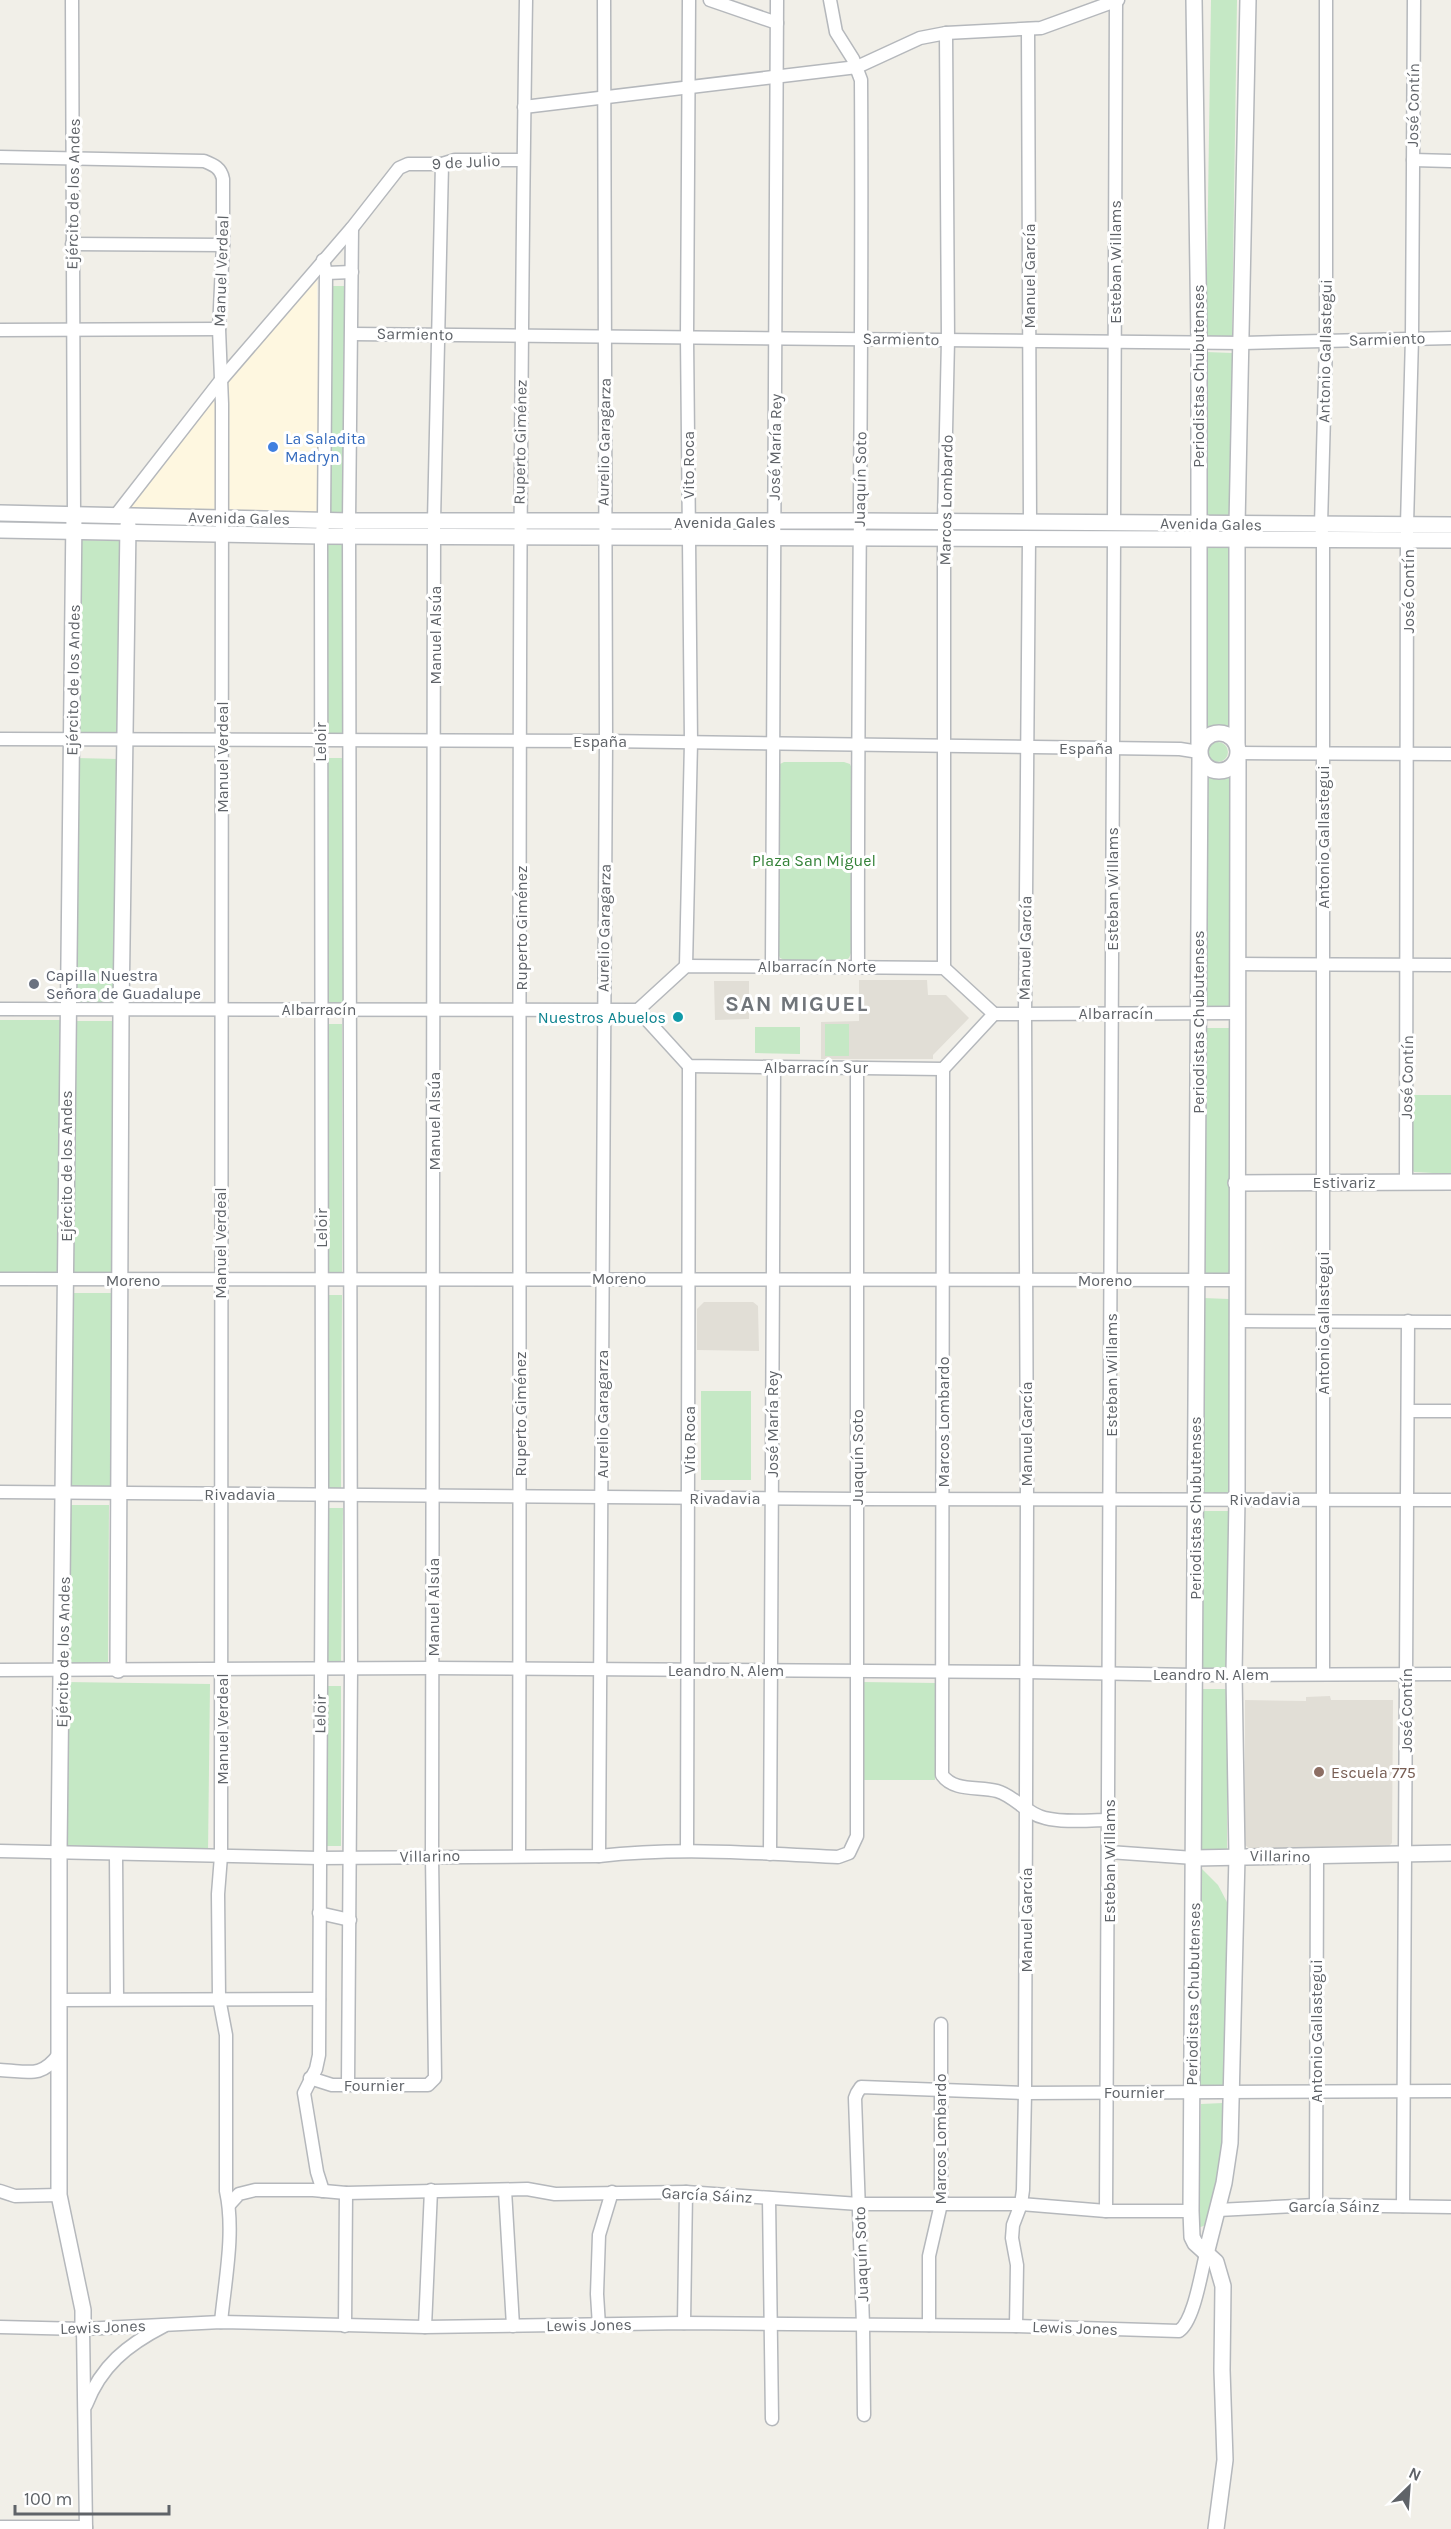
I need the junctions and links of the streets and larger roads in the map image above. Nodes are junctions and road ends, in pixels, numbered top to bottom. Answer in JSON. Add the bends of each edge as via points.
{"nodes":[{"id":1,"x":72,"y":0,"type":"edge"},
{"id":2,"x":526,"y":0,"type":"edge"},
{"id":3,"x":604,"y":0,"type":"edge"},
{"id":4,"x":689,"y":0,"type":"edge"},
{"id":5,"x":710,"y":0,"type":"edge"},
{"id":6,"x":777,"y":0,"type":"edge"},
{"id":7,"x":830,"y":0,"type":"edge"},
{"id":8,"x":1117,"y":0,"type":"edge"},
{"id":9,"x":1194,"y":0,"type":"edge"},
{"id":10,"x":1248,"y":0,"type":"edge"},
{"id":11,"x":1326,"y":0,"type":"edge"},
{"id":12,"x":1414,"y":0,"type":"edge"},
{"id":13,"x":777,"y":23,"type":"junction"},
{"id":14,"x":1028,"y":29,"type":"junction"},
{"id":15,"x":946,"y":33,"type":"junction"},
{"id":16,"x":857,"y":67,"type":"junction"},
{"id":17,"x":777,"y":77,"type":"junction"},
{"id":18,"x":689,"y":87,"type":"junction"},
{"id":19,"x":606,"y":98,"type":"junction"},
{"id":20,"x":524,"y":107,"type":"junction"},
{"id":21,"x":0,"y":156,"type":"edge"},
{"id":22,"x":74,"y":157,"type":"junction"},
{"id":23,"x":523,"y":160,"type":"junction"},
{"id":24,"x":1413,"y":160,"type":"junction"},
{"id":25,"x":1451,"y":161,"type":"edge"},
{"id":26,"x":442,"y":164,"type":"junction"},
{"id":27,"x":352,"y":228,"type":"junction"},
{"id":28,"x":72,"y":244,"type":"junction"},
{"id":29,"x":223,"y":245,"type":"junction"},
{"id":30,"x":323,"y":260,"type":"junction"},
{"id":31,"x":352,"y":272,"type":"junction"},
{"id":32,"x":326,"y":273,"type":"junction"},
{"id":33,"x":219,"y":329,"type":"junction"},
{"id":34,"x":0,"y":330,"type":"edge"},
{"id":35,"x":72,"y":330,"type":"junction"},
{"id":36,"x":352,"y":334,"type":"junction"},
{"id":37,"x":439,"y":335,"type":"junction"},
{"id":38,"x":522,"y":336,"type":"junction"},
{"id":39,"x":687,"y":337,"type":"junction"},
{"id":40,"x":1412,"y":337,"type":"junction"},
{"id":41,"x":605,"y":338,"type":"junction"},
{"id":42,"x":777,"y":338,"type":"junction"},
{"id":43,"x":1451,"y":338,"type":"edge"},
{"id":44,"x":862,"y":339,"type":"junction"},
{"id":45,"x":948,"y":340,"type":"junction"},
{"id":46,"x":1030,"y":340,"type":"junction"},
{"id":47,"x":1326,"y":341,"type":"junction"},
{"id":48,"x":1114,"y":342,"type":"junction"},
{"id":49,"x":1199,"y":342,"type":"junction"},
{"id":50,"x":1242,"y":343,"type":"junction"},
{"id":51,"x":221,"y":380,"type":"junction"},
{"id":52,"x":0,"y":513,"type":"edge"},
{"id":53,"x":74,"y":513,"type":"junction"},
{"id":54,"x":122,"y":515,"type":"junction"},
{"id":55,"x":324,"y":520,"type":"junction"},
{"id":56,"x":860,"y":521,"type":"junction"},
{"id":57,"x":688,"y":522,"type":"junction"},
{"id":58,"x":774,"y":522,"type":"junction"},
{"id":59,"x":944,"y":522,"type":"junction"},
{"id":60,"x":1030,"y":523,"type":"junction"},
{"id":61,"x":1198,"y":524,"type":"junction"},
{"id":62,"x":1321,"y":525,"type":"junction"},
{"id":63,"x":1451,"y":525,"type":"edge"},
{"id":64,"x":222,"y":526,"type":"junction"},
{"id":65,"x":349,"y":528,"type":"junction"},
{"id":66,"x":435,"y":529,"type":"junction"},
{"id":67,"x":519,"y":529,"type":"junction"},
{"id":68,"x":604,"y":529,"type":"junction"},
{"id":69,"x":0,"y":530,"type":"edge"},
{"id":70,"x":1114,"y":531,"type":"junction"},
{"id":71,"x":74,"y":532,"type":"junction"},
{"id":72,"x":1237,"y":532,"type":"junction"},
{"id":73,"x":1408,"y":532,"type":"junction"},
{"id":74,"x":128,"y":533,"type":"junction"},
{"id":75,"x":321,"y":536,"type":"junction"},
{"id":76,"x":859,"y":537,"type":"junction"},
{"id":77,"x":690,"y":538,"type":"junction"},
{"id":78,"x":773,"y":538,"type":"junction"},
{"id":79,"x":945,"y":539,"type":"junction"},
{"id":80,"x":1029,"y":539,"type":"junction"},
{"id":81,"x":1198,"y":540,"type":"junction"},
{"id":82,"x":1451,"y":540,"type":"edge"},
{"id":83,"x":1323,"y":541,"type":"junction"},
{"id":84,"x":0,"y":739,"type":"edge"},
{"id":85,"x":72,"y":739,"type":"junction"},
{"id":86,"x":126,"y":739,"type":"junction"},
{"id":87,"x":222,"y":740,"type":"junction"},
{"id":88,"x":320,"y":740,"type":"junction"},
{"id":89,"x":349,"y":740,"type":"junction"},
{"id":90,"x":435,"y":741,"type":"junction"},
{"id":91,"x":521,"y":741,"type":"junction"},
{"id":92,"x":606,"y":741,"type":"junction"},
{"id":93,"x":691,"y":742,"type":"junction"},
{"id":94,"x":774,"y":744,"type":"junction"},
{"id":95,"x":857,"y":746,"type":"junction"},
{"id":96,"x":946,"y":747,"type":"junction"},
{"id":97,"x":1028,"y":748,"type":"junction"},
{"id":98,"x":1113,"y":748,"type":"junction"},
{"id":99,"x":1238,"y":751,"type":"junction"},
{"id":100,"x":1323,"y":753,"type":"junction"},
{"id":101,"x":1408,"y":753,"type":"junction"},
{"id":102,"x":1200,"y":754,"type":"junction"},
{"id":103,"x":1451,"y":754,"type":"edge"},
{"id":104,"x":1238,"y":964,"type":"junction"},
{"id":105,"x":1323,"y":964,"type":"junction"},
{"id":106,"x":1408,"y":964,"type":"junction"},
{"id":107,"x":1451,"y":964,"type":"edge"},
{"id":108,"x":772,"y":965,"type":"junction"},
{"id":109,"x":686,"y":966,"type":"junction"},
{"id":110,"x":858,"y":966,"type":"junction"},
{"id":111,"x":944,"y":968,"type":"junction"},
{"id":112,"x":0,"y":1009,"type":"edge"},
{"id":113,"x":222,"y":1009,"type":"junction"},
{"id":114,"x":68,"y":1010,"type":"junction"},
{"id":115,"x":321,"y":1010,"type":"junction"},
{"id":116,"x":350,"y":1010,"type":"junction"},
{"id":117,"x":434,"y":1010,"type":"junction"},
{"id":118,"x":521,"y":1010,"type":"junction"},
{"id":119,"x":638,"y":1010,"type":"junction"},
{"id":120,"x":121,"y":1011,"type":"junction"},
{"id":121,"x":603,"y":1011,"type":"junction"},
{"id":122,"x":1198,"y":1012,"type":"junction"},
{"id":123,"x":1112,"y":1013,"type":"junction"},
{"id":124,"x":1238,"y":1013,"type":"junction"},
{"id":125,"x":994,"y":1014,"type":"junction"},
{"id":126,"x":1025,"y":1014,"type":"junction"},
{"id":127,"x":689,"y":1066,"type":"junction"},
{"id":128,"x":774,"y":1067,"type":"junction"},
{"id":129,"x":857,"y":1068,"type":"junction"},
{"id":130,"x":943,"y":1069,"type":"junction"},
{"id":131,"x":1236,"y":1182,"type":"junction"},
{"id":132,"x":1406,"y":1182,"type":"junction"},
{"id":133,"x":1451,"y":1182,"type":"edge"},
{"id":134,"x":1322,"y":1183,"type":"junction"},
{"id":135,"x":321,"y":1278,"type":"junction"},
{"id":136,"x":351,"y":1278,"type":"junction"},
{"id":137,"x":434,"y":1278,"type":"junction"},
{"id":138,"x":520,"y":1278,"type":"junction"},
{"id":139,"x":603,"y":1278,"type":"junction"},
{"id":140,"x":0,"y":1279,"type":"edge"},
{"id":141,"x":220,"y":1279,"type":"junction"},
{"id":142,"x":690,"y":1279,"type":"junction"},
{"id":143,"x":772,"y":1279,"type":"junction"},
{"id":144,"x":857,"y":1279,"type":"junction"},
{"id":145,"x":66,"y":1280,"type":"junction"},
{"id":146,"x":121,"y":1280,"type":"junction"},
{"id":147,"x":943,"y":1280,"type":"junction"},
{"id":148,"x":1026,"y":1280,"type":"junction"},
{"id":149,"x":1111,"y":1280,"type":"junction"},
{"id":150,"x":1197,"y":1280,"type":"junction"},
{"id":151,"x":1237,"y":1280,"type":"junction"},
{"id":152,"x":1237,"y":1321,"type":"junction"},
{"id":153,"x":1323,"y":1321,"type":"junction"},
{"id":154,"x":1408,"y":1321,"type":"junction"},
{"id":155,"x":1451,"y":1322,"type":"edge"},
{"id":156,"x":1408,"y":1411,"type":"junction"},
{"id":157,"x":1451,"y":1411,"type":"edge"},
{"id":158,"x":0,"y":1492,"type":"edge"},
{"id":159,"x":64,"y":1493,"type":"junction"},
{"id":160,"x":120,"y":1493,"type":"junction"},
{"id":161,"x":220,"y":1494,"type":"junction"},
{"id":162,"x":322,"y":1495,"type":"junction"},
{"id":163,"x":351,"y":1495,"type":"junction"},
{"id":164,"x":433,"y":1496,"type":"junction"},
{"id":165,"x":520,"y":1496,"type":"junction"},
{"id":166,"x":602,"y":1497,"type":"junction"},
{"id":167,"x":689,"y":1497,"type":"junction"},
{"id":168,"x":771,"y":1498,"type":"junction"},
{"id":169,"x":1110,"y":1498,"type":"junction"},
{"id":170,"x":856,"y":1499,"type":"junction"},
{"id":171,"x":942,"y":1499,"type":"junction"},
{"id":172,"x":1027,"y":1499,"type":"junction"},
{"id":173,"x":1196,"y":1499,"type":"junction"},
{"id":174,"x":1237,"y":1499,"type":"junction"},
{"id":175,"x":1323,"y":1500,"type":"junction"},
{"id":176,"x":1407,"y":1500,"type":"junction"},
{"id":177,"x":1451,"y":1500,"type":"edge"},
{"id":178,"x":222,"y":1667,"type":"junction"},
{"id":179,"x":320,"y":1668,"type":"junction"},
{"id":180,"x":432,"y":1668,"type":"junction"},
{"id":181,"x":519,"y":1668,"type":"junction"},
{"id":182,"x":351,"y":1669,"type":"junction"},
{"id":183,"x":601,"y":1669,"type":"junction"},
{"id":184,"x":688,"y":1669,"type":"junction"},
{"id":185,"x":0,"y":1670,"type":"edge"},
{"id":186,"x":63,"y":1670,"type":"junction"},
{"id":187,"x":118,"y":1670,"type":"junction"},
{"id":188,"x":771,"y":1670,"type":"junction"},
{"id":189,"x":856,"y":1671,"type":"junction"},
{"id":190,"x":942,"y":1671,"type":"junction"},
{"id":191,"x":1026,"y":1672,"type":"junction"},
{"id":192,"x":1110,"y":1673,"type":"junction"},
{"id":193,"x":1234,"y":1674,"type":"junction"},
{"id":194,"x":1323,"y":1674,"type":"junction"},
{"id":195,"x":1406,"y":1674,"type":"junction"},
{"id":196,"x":1451,"y":1674,"type":"edge"},
{"id":197,"x":1194,"y":1675,"type":"junction"},
{"id":198,"x":1026,"y":1809,"type":"junction"},
{"id":199,"x":1109,"y":1820,"type":"junction"},
{"id":200,"x":854,"y":1845,"type":"joint"},
{"id":201,"x":687,"y":1850,"type":"junction"},
{"id":202,"x":0,"y":1851,"type":"edge"},
{"id":203,"x":59,"y":1852,"type":"junction"},
{"id":204,"x":1109,"y":1852,"type":"junction"},
{"id":205,"x":1405,"y":1853,"type":"junction"},
{"id":206,"x":770,"y":1854,"type":"junction"},
{"id":207,"x":1451,"y":1854,"type":"edge"},
{"id":208,"x":116,"y":1855,"type":"junction"},
{"id":209,"x":519,"y":1855,"type":"junction"},
{"id":210,"x":221,"y":1856,"type":"junction"},
{"id":211,"x":432,"y":1856,"type":"junction"},
{"id":212,"x":599,"y":1856,"type":"junction"},
{"id":213,"x":1237,"y":1856,"type":"junction"},
{"id":214,"x":1317,"y":1856,"type":"junction"},
{"id":215,"x":350,"y":1857,"type":"junction"},
{"id":216,"x":319,"y":1858,"type":"junction"},
{"id":217,"x":1194,"y":1858,"type":"junction"},
{"id":218,"x":319,"y":1913,"type":"junction"},
{"id":219,"x":350,"y":1920,"type":"junction"},
{"id":220,"x":219,"y":1998,"type":"junction"},
{"id":221,"x":117,"y":1999,"type":"junction"},
{"id":222,"x":319,"y":1999,"type":"junction"},
{"id":223,"x":59,"y":2000,"type":"junction"},
{"id":224,"x":941,"y":2024,"type":"dead end"},
{"id":225,"x":59,"y":2054,"type":"junction"},
{"id":226,"x":0,"y":2070,"type":"edge"},
{"id":227,"x":310,"y":2078,"type":"junction"},
{"id":228,"x":435,"y":2078,"type":"joint"},
{"id":229,"x":348,"y":2084,"type":"junction"},
{"id":230,"x":939,"y":2089,"type":"junction"},
{"id":231,"x":1406,"y":2091,"type":"junction"},
{"id":232,"x":1451,"y":2091,"type":"edge"},
{"id":233,"x":856,"y":2092,"type":"joint"},
{"id":234,"x":1107,"y":2092,"type":"junction"},
{"id":235,"x":1192,"y":2092,"type":"junction"},
{"id":236,"x":1232,"y":2092,"type":"junction"},
{"id":237,"x":1025,"y":2093,"type":"junction"},
{"id":238,"x":1316,"y":2093,"type":"junction"},
{"id":239,"x":431,"y":2190,"type":"junction"},
{"id":240,"x":505,"y":2190,"type":"junction"},
{"id":241,"x":0,"y":2191,"type":"edge"},
{"id":242,"x":323,"y":2191,"type":"junction"},
{"id":243,"x":612,"y":2192,"type":"junction"},
{"id":244,"x":686,"y":2192,"type":"junction"},
{"id":245,"x":346,"y":2193,"type":"junction"},
{"id":246,"x":59,"y":2195,"type":"junction"},
{"id":247,"x":769,"y":2198,"type":"junction"},
{"id":248,"x":859,"y":2204,"type":"junction"},
{"id":249,"x":941,"y":2204,"type":"junction"},
{"id":250,"x":1021,"y":2204,"type":"junction"},
{"id":251,"x":229,"y":2205,"type":"junction"},
{"id":252,"x":1316,"y":2205,"type":"junction"},
{"id":253,"x":1403,"y":2206,"type":"junction"},
{"id":254,"x":1451,"y":2207,"type":"edge"},
{"id":255,"x":1218,"y":2210,"type":"junction"},
{"id":256,"x":1106,"y":2211,"type":"junction"},
{"id":257,"x":1191,"y":2211,"type":"junction"},
{"id":258,"x":1206,"y":2254,"type":"junction"},
{"id":259,"x":221,"y":2322,"type":"junction"},
{"id":260,"x":684,"y":2323,"type":"junction"},
{"id":261,"x":168,"y":2324,"type":"junction"},
{"id":262,"x":771,"y":2325,"type":"junction"},
{"id":263,"x":863,"y":2325,"type":"junction"},
{"id":264,"x":929,"y":2325,"type":"junction"},
{"id":265,"x":345,"y":2326,"type":"junction"},
{"id":266,"x":513,"y":2326,"type":"junction"},
{"id":267,"x":599,"y":2326,"type":"junction"},
{"id":268,"x":1016,"y":2326,"type":"junction"},
{"id":269,"x":0,"y":2327,"type":"edge"},
{"id":270,"x":425,"y":2327,"type":"junction"},
{"id":271,"x":84,"y":2329,"type":"junction"},
{"id":272,"x":83,"y":2412,"type":"junction"},
{"id":273,"x":864,"y":2415,"type":"dead end"},
{"id":274,"x":772,"y":2419,"type":"dead end"},
{"id":275,"x":0,"y":2527,"type":"edge"},
{"id":276,"x":86,"y":2528,"type":"edge"},
{"id":277,"x":1216,"y":2529,"type":"edge"}],
"edges":[{"from":1,"to":22,"type":"street","name":"Ejército de los Andes"},
{"from":2,"to":20,"type":"street","name":"Ruperto Giménez"},
{"from":3,"to":19,"type":"street","name":"Aurelio Garagarza"},
{"from":4,"to":18,"type":"street","name":"Vito Roca"},
{"from":5,"to":13,"type":"street"},
{"from":6,"to":13,"type":"street","name":"José María Rey"},
{"from":7,"to":16,"type":"street","name":"Juaquín Soto","via":[[836,32]]},
{"from":8,"to":14,"type":"street","via":[[1041,28]]},
{"from":8,"to":48,"type":"street","name":"Esteban Willams"},
{"from":9,"to":49,"type":"street","name":"Periodistas Chubutenses"},
{"from":10,"to":50,"type":"street"},
{"from":11,"to":47,"type":"street","name":"Antonio Gallastegui"},
{"from":12,"to":24,"type":"street","name":"José Contín"},
{"from":13,"to":17,"type":"street","name":"José María Rey"},
{"from":14,"to":15,"type":"street"},
{"from":14,"to":46,"type":"street","name":"Manuel García"},
{"from":15,"to":16,"type":"street","via":[[920,38]]},
{"from":15,"to":45,"type":"street","name":"Marcos Lombardo"},
{"from":16,"to":17,"type":"street"},
{"from":16,"to":44,"type":"street","name":"Juaquín Soto","via":[[861,80]]},
{"from":17,"to":18,"type":"street"},
{"from":17,"to":42,"type":"street","name":"José María Rey"},
{"from":18,"to":19,"type":"street"},
{"from":18,"to":39,"type":"street","name":"Vito Roca"},
{"from":19,"to":20,"type":"street"},
{"from":19,"to":41,"type":"street","name":"Aurelio Garagarza"},
{"from":20,"to":23,"type":"street","name":"Ruperto Giménez"},
{"from":21,"to":22,"type":"street"},
{"from":22,"to":28,"type":"street","name":"Ejército de los Andes"},
{"from":22,"to":29,"type":"street","name":"Manuel Verdeal","via":[[204,161],[215,166],[223,179]]},
{"from":23,"to":26,"type":"street","name":"9 de Julio","via":[[455,160]]},
{"from":23,"to":38,"type":"street","name":"Ruperto Giménez"},
{"from":24,"to":25,"type":"street"},
{"from":24,"to":40,"type":"street","name":"José Contín"},
{"from":26,"to":27,"type":"street","name":"9 de Julio","via":[[408,164],[399,168]]},
{"from":26,"to":37,"type":"street","name":"Manuel Alsúa"},
{"from":27,"to":30,"type":"street"},
{"from":27,"to":31,"type":"street","name":"Leloir"},
{"from":28,"to":29,"type":"street"},
{"from":28,"to":35,"type":"street","name":"Ejército de los Andes"},
{"from":29,"to":33,"type":"street","name":"Manuel Verdeal"},
{"from":30,"to":32,"type":"street","name":"Leloir"},
{"from":30,"to":51,"type":"street"},
{"from":31,"to":32,"type":"street"},
{"from":31,"to":36,"type":"street","name":"Leloir"},
{"from":32,"to":55,"type":"street","name":"Leloir"},
{"from":33,"to":35,"type":"street"},
{"from":33,"to":51,"type":"street","name":"Manuel Verdeal"},
{"from":34,"to":35,"type":"street"},
{"from":35,"to":53,"type":"street","name":"Ejército de los Andes"},
{"from":36,"to":37,"type":"street","name":"Sarmiento"},
{"from":36,"to":65,"type":"street","name":"Leloir"},
{"from":37,"to":38,"type":"street","name":"Sarmiento"},
{"from":37,"to":66,"type":"street","name":"Manuel Alsúa"},
{"from":38,"to":41,"type":"street","name":"Sarmiento"},
{"from":38,"to":67,"type":"street","name":"Ruperto Giménez"},
{"from":39,"to":41,"type":"street","name":"Sarmiento"},
{"from":39,"to":42,"type":"street","name":"Sarmiento"},
{"from":39,"to":57,"type":"street","name":"Vito Roca"},
{"from":40,"to":43,"type":"street","name":"Sarmiento"},
{"from":40,"to":47,"type":"street","name":"Sarmiento"},
{"from":40,"to":73,"type":"street","name":"José Contín"},
{"from":41,"to":68,"type":"street","name":"Aurelio Garagarza"},
{"from":42,"to":44,"type":"street","name":"Sarmiento"},
{"from":42,"to":58,"type":"street","name":"José María Rey"},
{"from":44,"to":45,"type":"street","name":"Sarmiento"},
{"from":44,"to":56,"type":"street","name":"Juaquín Soto"},
{"from":45,"to":46,"type":"street","name":"Sarmiento"},
{"from":45,"to":59,"type":"street","name":"Marcos Lombardo"},
{"from":46,"to":48,"type":"street","name":"Sarmiento"},
{"from":46,"to":60,"type":"street","name":"Manuel García"},
{"from":47,"to":50,"type":"street","name":"Sarmiento"},
{"from":47,"to":62,"type":"street","name":"Antonio Gallastegui"},
{"from":48,"to":49,"type":"street","name":"Sarmiento"},
{"from":48,"to":70,"type":"street","name":"Esteban Willams"},
{"from":49,"to":50,"type":"street","name":"Sarmiento"},
{"from":49,"to":61,"type":"street","name":"Periodistas Chubutenses"},
{"from":50,"to":72,"type":"street"},
{"from":51,"to":54,"type":"street"},
{"from":51,"to":64,"type":"street","name":"Manuel Verdeal"},
{"from":52,"to":53,"type":"street","name":"Avenida Gales"},
{"from":53,"to":54,"type":"street","name":"Avenida Gales"},
{"from":53,"to":71,"type":"street","name":"Ejército de los Andes"},
{"from":54,"to":64,"type":"street","name":"Avenida Gales"},
{"from":54,"to":74,"type":"street"},
{"from":55,"to":64,"type":"street","name":"Avenida Gales"},
{"from":55,"to":65,"type":"street","name":"Avenida Gales"},
{"from":55,"to":75,"type":"street","name":"Leloir"},
{"from":56,"to":58,"type":"street","name":"Avenida Gales"},
{"from":56,"to":59,"type":"street","name":"Avenida Gales"},
{"from":56,"to":76,"type":"street","name":"Juaquín Soto"},
{"from":57,"to":58,"type":"street","name":"Avenida Gales"},
{"from":57,"to":68,"type":"street","name":"Avenida Gales"},
{"from":57,"to":77,"type":"street","name":"Vito Roca"},
{"from":58,"to":78,"type":"street","name":"José María Rey"},
{"from":59,"to":60,"type":"street","name":"Avenida Gales"},
{"from":59,"to":79,"type":"street","name":"Marcos Lombardo"},
{"from":60,"to":70,"type":"street","name":"Avenida Gales"},
{"from":61,"to":70,"type":"street","name":"Avenida Gales"},
{"from":61,"to":72,"type":"street","name":"Avenida Gales"},
{"from":61,"to":81,"type":"street","name":"Periodistas Chubutenses"},
{"from":62,"to":72,"type":"street","name":"Avenida Gales"},
{"from":62,"to":73,"type":"street","name":"Avenida Gales"},
{"from":62,"to":83,"type":"street","name":"Antonio Gallastegui"},
{"from":63,"to":73,"type":"street","name":"Avenida Gales"},
{"from":64,"to":74,"type":"street","name":"Avenida Gales"},
{"from":64,"to":75,"type":"street","name":"Avenida Gales"},
{"from":64,"to":87,"type":"street","name":"Manuel Verdeal"},
{"from":65,"to":66,"type":"street","name":"Avenida Gales"},
{"from":65,"to":75,"type":"street","name":"Avenida Gales"},
{"from":65,"to":89,"type":"street","name":"Leloir"},
{"from":66,"to":67,"type":"street","name":"Avenida Gales"},
{"from":66,"to":90,"type":"street","name":"Manuel Alsúa"},
{"from":67,"to":68,"type":"street","name":"Avenida Gales"},
{"from":67,"to":91,"type":"street","name":"Ruperto Giménez"},
{"from":68,"to":77,"type":"street","name":"Avenida Gales"},
{"from":68,"to":92,"type":"street","name":"Aurelio Garagarza"},
{"from":69,"to":71,"type":"street","name":"Avenida Gales"},
{"from":70,"to":80,"type":"street","name":"Avenida Gales"},
{"from":70,"to":81,"type":"street","name":"Avenida Gales"},
{"from":70,"to":98,"type":"street","name":"Esteban Willams"},
{"from":71,"to":74,"type":"street","name":"Avenida Gales"},
{"from":71,"to":85,"type":"street","name":"Ejército de los Andes"},
{"from":72,"to":81,"type":"street","name":"Avenida Gales"},
{"from":72,"to":83,"type":"street","name":"Avenida Gales"},
{"from":72,"to":99,"type":"street"},
{"from":73,"to":82,"type":"street","name":"Avenida Gales"},
{"from":73,"to":83,"type":"street","name":"Avenida Gales"},
{"from":73,"to":101,"type":"street","name":"José Contín"},
{"from":74,"to":86,"type":"street"},
{"from":75,"to":88,"type":"street","name":"Leloir"},
{"from":76,"to":78,"type":"street","name":"Avenida Gales"},
{"from":76,"to":79,"type":"street","name":"Avenida Gales"},
{"from":76,"to":95,"type":"street","name":"Juaquín Soto"},
{"from":77,"to":78,"type":"street","name":"Avenida Gales"},
{"from":77,"to":93,"type":"street","name":"Vito Roca"},
{"from":78,"to":94,"type":"street","name":"José María Rey"},
{"from":79,"to":80,"type":"street","name":"Avenida Gales"},
{"from":79,"to":96,"type":"street","name":"Marcos Lombardo"},
{"from":80,"to":97,"type":"street","name":"Manuel García"},
{"from":81,"to":102,"type":"street","name":"Periodistas Chubutenses"},
{"from":83,"to":100,"type":"street","name":"Antonio Gallastegui"},
{"from":84,"to":85,"type":"street","name":"España"},
{"from":85,"to":86,"type":"street","name":"España"},
{"from":85,"to":114,"type":"street","name":"Ejército de los Andes"},
{"from":86,"to":87,"type":"street","name":"España"},
{"from":86,"to":120,"type":"street"},
{"from":87,"to":88,"type":"street","name":"España"},
{"from":87,"to":113,"type":"street","name":"Manuel Verdeal"},
{"from":88,"to":89,"type":"street","name":"España"},
{"from":88,"to":115,"type":"street","name":"Leloir"},
{"from":89,"to":90,"type":"street","name":"España"},
{"from":89,"to":116,"type":"street","name":"Leloir"},
{"from":90,"to":91,"type":"street","name":"España"},
{"from":90,"to":117,"type":"street","name":"Manuel Alsúa"},
{"from":91,"to":92,"type":"street","name":"España"},
{"from":91,"to":118,"type":"street","name":"Ruperto Giménez"},
{"from":92,"to":93,"type":"street","name":"España"},
{"from":92,"to":121,"type":"street","name":"Aurelio Garagarza"},
{"from":93,"to":94,"type":"street","name":"España"},
{"from":93,"to":109,"type":"street","name":"Vito Roca"},
{"from":94,"to":95,"type":"street","name":"España"},
{"from":94,"to":108,"type":"street","name":"José María Rey"},
{"from":95,"to":96,"type":"street","name":"España"},
{"from":95,"to":110,"type":"street","name":"Juaquín Soto"},
{"from":96,"to":97,"type":"street","name":"España"},
{"from":96,"to":111,"type":"street","name":"Marcos Lombardo"},
{"from":97,"to":98,"type":"street","name":"España"},
{"from":97,"to":126,"type":"street","name":"Manuel García"},
{"from":98,"to":102,"type":"street","name":"España","via":[[1180,749]]},
{"from":98,"to":123,"type":"street","name":"Esteban Willams"},
{"from":99,"to":100,"type":"street"},
{"from":99,"to":102,"type":"street","via":[[1231,767],[1219,771],[1207,767]]},
{"from":99,"to":102,"type":"street","via":[[1228,734],[1215,732],[1204,739]]},
{"from":99,"to":104,"type":"street"},
{"from":100,"to":101,"type":"street"},
{"from":100,"to":105,"type":"street","name":"Antonio Gallastegui"},
{"from":101,"to":103,"type":"street"},
{"from":101,"to":106,"type":"street","name":"José Contín"},
{"from":102,"to":122,"type":"street","name":"Periodistas Chubutenses"},
{"from":104,"to":105,"type":"street"},
{"from":104,"to":124,"type":"street"},
{"from":105,"to":106,"type":"street"},
{"from":105,"to":134,"type":"street","name":"Antonio Gallastegui"},
{"from":106,"to":107,"type":"street"},
{"from":106,"to":132,"type":"street","name":"José Contín"},
{"from":108,"to":109,"type":"street","name":"Albarracín Norte"},
{"from":108,"to":110,"type":"street","name":"Albarracín Norte"},
{"from":109,"to":119,"type":"street"},
{"from":110,"to":111,"type":"street","name":"Albarracín Norte"},
{"from":111,"to":125,"type":"street"},
{"from":112,"to":114,"type":"street","name":"Albarracín"},
{"from":113,"to":115,"type":"street","name":"Albarracín"},
{"from":113,"to":120,"type":"street","name":"Albarracín"},
{"from":113,"to":141,"type":"street","name":"Manuel Verdeal"},
{"from":114,"to":120,"type":"street","name":"Albarracín"},
{"from":114,"to":145,"type":"street","name":"Ejército de los Andes"},
{"from":115,"to":116,"type":"street","name":"Albarracín"},
{"from":115,"to":135,"type":"street","name":"Leloir"},
{"from":116,"to":117,"type":"street","name":"Albarracín"},
{"from":116,"to":136,"type":"street","name":"Leloir"},
{"from":117,"to":118,"type":"street","name":"Albarracín"},
{"from":117,"to":137,"type":"street","name":"Manuel Alsúa"},
{"from":118,"to":121,"type":"street","name":"Albarracín"},
{"from":118,"to":138,"type":"street","name":"Ruperto Giménez"},
{"from":119,"to":121,"type":"street","name":"Albarracín"},
{"from":119,"to":127,"type":"street"},
{"from":120,"to":146,"type":"street"},
{"from":121,"to":139,"type":"street","name":"Aurelio Garagarza"},
{"from":122,"to":123,"type":"street","name":"Albarracín"},
{"from":122,"to":124,"type":"street","name":"Albarracín"},
{"from":122,"to":150,"type":"street","name":"Periodistas Chubutenses"},
{"from":123,"to":126,"type":"street","name":"Albarracín"},
{"from":123,"to":149,"type":"street","name":"Esteban Willams"},
{"from":124,"to":131,"type":"street"},
{"from":125,"to":126,"type":"street","name":"Albarracín"},
{"from":125,"to":130,"type":"street"},
{"from":126,"to":148,"type":"street","name":"Manuel García"},
{"from":127,"to":128,"type":"street","name":"Albarracín Sur"},
{"from":127,"to":142,"type":"street","name":"Vito Roca"},
{"from":128,"to":129,"type":"street","name":"Albarracín Sur"},
{"from":128,"to":143,"type":"street","name":"José María Rey"},
{"from":129,"to":130,"type":"street","name":"Albarracín Sur"},
{"from":129,"to":144,"type":"street","name":"Juaquín Soto"},
{"from":130,"to":147,"type":"street","name":"Marcos Lombardo"},
{"from":131,"to":134,"type":"street","name":"Estivariz"},
{"from":131,"to":151,"type":"street"},
{"from":132,"to":133,"type":"street","name":"Estivariz"},
{"from":132,"to":134,"type":"street","name":"Estivariz"},
{"from":134,"to":153,"type":"street","name":"Antonio Gallastegui"},
{"from":135,"to":136,"type":"street","name":"Moreno"},
{"from":135,"to":141,"type":"street","name":"Moreno"},
{"from":135,"to":162,"type":"street","name":"Leloir"},
{"from":136,"to":137,"type":"street","name":"Moreno"},
{"from":136,"to":163,"type":"street","name":"Leloir"},
{"from":137,"to":138,"type":"street","name":"Moreno"},
{"from":137,"to":164,"type":"street","name":"Manuel Alsúa"},
{"from":138,"to":139,"type":"street","name":"Moreno"},
{"from":138,"to":165,"type":"street","name":"Ruperto Giménez"},
{"from":139,"to":142,"type":"street","name":"Moreno"},
{"from":139,"to":166,"type":"street","name":"Aurelio Garagarza"},
{"from":140,"to":145,"type":"street","name":"Moreno"},
{"from":141,"to":146,"type":"street","name":"Moreno"},
{"from":141,"to":161,"type":"street","name":"Manuel Verdeal"},
{"from":142,"to":143,"type":"street","name":"Moreno"},
{"from":142,"to":167,"type":"street","name":"Vito Roca"},
{"from":143,"to":144,"type":"street","name":"Moreno"},
{"from":143,"to":168,"type":"street","name":"José María Rey"},
{"from":144,"to":147,"type":"street","name":"Moreno"},
{"from":144,"to":170,"type":"street","name":"Juaquín Soto"},
{"from":145,"to":146,"type":"street","name":"Moreno"},
{"from":145,"to":159,"type":"street","name":"Ejército de los Andes"},
{"from":146,"to":160,"type":"street"},
{"from":147,"to":148,"type":"street","name":"Moreno"},
{"from":147,"to":171,"type":"street","name":"Marcos Lombardo"},
{"from":148,"to":149,"type":"street","name":"Moreno"},
{"from":148,"to":172,"type":"street","name":"Manuel García"},
{"from":149,"to":150,"type":"street","name":"Moreno"},
{"from":149,"to":169,"type":"street","name":"Esteban Willams"},
{"from":150,"to":151,"type":"street","name":"Moreno"},
{"from":150,"to":173,"type":"street","name":"Periodistas Chubutenses"},
{"from":151,"to":152,"type":"street"},
{"from":152,"to":153,"type":"street"},
{"from":152,"to":174,"type":"street"},
{"from":153,"to":154,"type":"street"},
{"from":153,"to":175,"type":"street","name":"Antonio Gallastegui"},
{"from":154,"to":155,"type":"street"},
{"from":154,"to":156,"type":"street","name":"José Contín"},
{"from":156,"to":157,"type":"street"},
{"from":156,"to":176,"type":"street","name":"José Contín"},
{"from":158,"to":159,"type":"street","name":"Rivadavia"},
{"from":159,"to":160,"type":"street","name":"Rivadavia"},
{"from":159,"to":186,"type":"street","name":"Ejército de los Andes"},
{"from":160,"to":161,"type":"street","name":"Rivadavia"},
{"from":160,"to":187,"type":"street"},
{"from":161,"to":162,"type":"street","name":"Rivadavia"},
{"from":161,"to":178,"type":"street","name":"Manuel Verdeal"},
{"from":162,"to":163,"type":"street","name":"Rivadavia"},
{"from":162,"to":179,"type":"street","name":"Leloir"},
{"from":163,"to":164,"type":"street","name":"Rivadavia"},
{"from":163,"to":182,"type":"street","name":"Leloir"},
{"from":164,"to":165,"type":"street","name":"Rivadavia"},
{"from":164,"to":180,"type":"street","name":"Manuel Alsúa"},
{"from":165,"to":166,"type":"street","name":"Rivadavia"},
{"from":165,"to":181,"type":"street","name":"Ruperto Giménez"},
{"from":166,"to":167,"type":"street","name":"Rivadavia"},
{"from":166,"to":183,"type":"street","name":"Aurelio Garagarza"},
{"from":167,"to":168,"type":"street","name":"Rivadavia"},
{"from":167,"to":184,"type":"street","name":"Vito Roca"},
{"from":168,"to":170,"type":"street","name":"Rivadavia"},
{"from":168,"to":188,"type":"street","name":"José María Rey"},
{"from":169,"to":172,"type":"street","name":"Rivadavia"},
{"from":169,"to":173,"type":"street","name":"Rivadavia"},
{"from":169,"to":192,"type":"street","name":"Esteban Willams"},
{"from":170,"to":171,"type":"street","name":"Rivadavia"},
{"from":170,"to":189,"type":"street","name":"Juaquín Soto"},
{"from":171,"to":172,"type":"street","name":"Rivadavia"},
{"from":171,"to":190,"type":"street","name":"Marcos Lombardo"},
{"from":172,"to":191,"type":"street","name":"Manuel García"},
{"from":173,"to":174,"type":"street","name":"Rivadavia"},
{"from":173,"to":197,"type":"street","name":"Periodistas Chubutenses"},
{"from":174,"to":175,"type":"street","name":"Rivadavia"},
{"from":174,"to":193,"type":"street"},
{"from":175,"to":176,"type":"street","name":"Rivadavia"},
{"from":175,"to":194,"type":"street","name":"Antonio Gallastegui"},
{"from":176,"to":177,"type":"street","name":"Rivadavia"},
{"from":176,"to":195,"type":"street","name":"José Contín"},
{"from":178,"to":179,"type":"street","name":"Leandro N. Alem"},
{"from":178,"to":187,"type":"street","name":"Leandro N. Alem"},
{"from":178,"to":210,"type":"street","name":"Manuel Verdeal"},
{"from":179,"to":182,"type":"street","name":"Leandro N. Alem"},
{"from":179,"to":216,"type":"street","name":"Leloir"},
{"from":180,"to":181,"type":"street","name":"Leandro N. Alem"},
{"from":180,"to":182,"type":"street","name":"Leandro N. Alem"},
{"from":180,"to":211,"type":"street","name":"Manuel Alsúa"},
{"from":181,"to":183,"type":"street","name":"Leandro N. Alem"},
{"from":181,"to":209,"type":"street","name":"Ruperto Giménez"},
{"from":182,"to":215,"type":"street","name":"Leloir"},
{"from":183,"to":184,"type":"street","name":"Leandro N. Alem"},
{"from":183,"to":212,"type":"street","name":"Aurelio Garagarza"},
{"from":184,"to":188,"type":"street","name":"Leandro N. Alem"},
{"from":184,"to":201,"type":"street","name":"Vito Roca"},
{"from":185,"to":186,"type":"street","name":"Leandro N. Alem"},
{"from":186,"to":187,"type":"street","name":"Leandro N. Alem"},
{"from":186,"to":203,"type":"street","name":"Ejército de los Andes"},
{"from":188,"to":189,"type":"street","name":"Leandro N. Alem"},
{"from":188,"to":206,"type":"street","name":"José María Rey"},
{"from":189,"to":190,"type":"street","name":"Leandro N. Alem"},
{"from":189,"to":200,"type":"street","name":"Juaquín Soto"},
{"from":190,"to":191,"type":"street","name":"Leandro N. Alem"},
{"from":190,"to":198,"type":"street","name":"Marcos Lombardo","via":[[942,1775],[956,1786],[1004,1793]]},
{"from":191,"to":192,"type":"street","name":"Leandro N. Alem"},
{"from":191,"to":198,"type":"street","name":"Manuel García"},
{"from":192,"to":197,"type":"street","name":"Leandro N. Alem"},
{"from":192,"to":199,"type":"street","name":"Esteban Willams"},
{"from":193,"to":194,"type":"street","name":"Leandro N. Alem"},
{"from":193,"to":197,"type":"street","name":"Leandro N. Alem"},
{"from":193,"to":213,"type":"street"},
{"from":194,"to":195,"type":"street","name":"Leandro N. Alem"},
{"from":195,"to":196,"type":"street","name":"Leandro N. Alem"},
{"from":195,"to":205,"type":"street","name":"José Contín"},
{"from":197,"to":217,"type":"street","name":"Periodistas Chubutenses"},
{"from":198,"to":199,"type":"street","via":[[1053,1820]]},
{"from":198,"to":237,"type":"street","name":"Manuel García"},
{"from":199,"to":204,"type":"street","name":"Esteban Willams"},
{"from":200,"to":206,"type":"street","name":"Villarino","via":[[849,1853],[838,1857]]},
{"from":201,"to":206,"type":"street","name":"Villarino"},
{"from":201,"to":212,"type":"street","name":"Villarino"},
{"from":202,"to":203,"type":"street","name":"Villarino"},
{"from":203,"to":208,"type":"street","name":"Villarino"},
{"from":203,"to":223,"type":"street","name":"Ejército de los Andes"},
{"from":204,"to":217,"type":"street","name":"Villarino"},
{"from":204,"to":234,"type":"street","name":"Esteban Willams"},
{"from":205,"to":207,"type":"street","name":"Villarino"},
{"from":205,"to":214,"type":"street","name":"Villarino"},
{"from":205,"to":231,"type":"street","name":"José Contín"},
{"from":208,"to":210,"type":"street","name":"Villarino"},
{"from":208,"to":221,"type":"street"},
{"from":209,"to":211,"type":"street","name":"Villarino"},
{"from":209,"to":212,"type":"street","name":"Villarino"},
{"from":210,"to":216,"type":"street","name":"Villarino"},
{"from":210,"to":220,"type":"street","name":"Manuel Verdeal"},
{"from":211,"to":215,"type":"street","name":"Villarino"},
{"from":211,"to":228,"type":"street","name":"Manuel Alsúa"},
{"from":213,"to":214,"type":"street","name":"Villarino"},
{"from":213,"to":217,"type":"street","name":"Villarino"},
{"from":213,"to":236,"type":"street"},
{"from":214,"to":238,"type":"street","name":"Antonio Gallastegui"},
{"from":215,"to":216,"type":"street","name":"Villarino"},
{"from":215,"to":219,"type":"street","name":"Leloir"},
{"from":216,"to":218,"type":"street","name":"Leloir"},
{"from":217,"to":235,"type":"street","name":"Periodistas Chubutenses"},
{"from":218,"to":219,"type":"street"},
{"from":218,"to":222,"type":"street","name":"Leloir"},
{"from":219,"to":229,"type":"street","name":"Leloir"},
{"from":220,"to":221,"type":"street"},
{"from":220,"to":222,"type":"street"},
{"from":220,"to":251,"type":"street","name":"Manuel Verdeal","via":[[226,2035]]},
{"from":221,"to":223,"type":"street"},
{"from":222,"to":227,"type":"street","name":"Leloir","via":[[319,2055]]},
{"from":223,"to":225,"type":"street","name":"Ejército de los Andes"},
{"from":224,"to":230,"type":"street","name":"Marcos Lombardo"},
{"from":225,"to":226,"type":"street","via":[[47,2069]]},
{"from":225,"to":246,"type":"street","name":"Ejército de los Andes"},
{"from":227,"to":229,"type":"street","name":"Fournier","via":[[332,2085]]},
{"from":227,"to":242,"type":"street","name":"Leloir","via":[[304,2102]]},
{"from":228,"to":229,"type":"street","name":"Fournier","via":[[428,2085]]},
{"from":230,"to":233,"type":"street","name":"Fournier","via":[[869,2086]]},
{"from":230,"to":237,"type":"street","name":"Fournier"},
{"from":230,"to":249,"type":"street","name":"Marcos Lombardo"},
{"from":231,"to":232,"type":"street","name":"Fournier"},
{"from":231,"to":238,"type":"street","name":"Fournier"},
{"from":231,"to":253,"type":"street","name":"José Contín"},
{"from":233,"to":248,"type":"street","name":"Juaquín Soto"},
{"from":234,"to":235,"type":"street","name":"Fournier"},
{"from":234,"to":237,"type":"street","name":"Fournier"},
{"from":234,"to":256,"type":"street","name":"Esteban Willams"},
{"from":235,"to":236,"type":"street","name":"Fournier"},
{"from":235,"to":257,"type":"street","name":"Periodistas Chubutenses"},
{"from":236,"to":238,"type":"street","name":"Fournier"},
{"from":236,"to":255,"type":"street","via":[[1230,2143]]},
{"from":237,"to":250,"type":"street","name":"Manuel García"},
{"from":238,"to":252,"type":"street","name":"Antonio Gallastegui"},
{"from":239,"to":240,"type":"street","name":"García Sáinz"},
{"from":239,"to":245,"type":"street","name":"García Sáinz"},
{"from":239,"to":270,"type":"street"},
{"from":240,"to":243,"type":"street","name":"García Sáinz","via":[[555,2194]]},
{"from":240,"to":266,"type":"street"},
{"from":241,"to":246,"type":"street","via":[[15,2196]]},
{"from":242,"to":245,"type":"street","name":"García Sáinz"},
{"from":242,"to":251,"type":"street","name":"García Sáinz","via":[[244,2192]]},
{"from":243,"to":244,"type":"street","name":"García Sáinz"},
{"from":243,"to":267,"type":"street","via":[[599,2235]]},
{"from":244,"to":247,"type":"street","name":"García Sáinz"},
{"from":244,"to":260,"type":"street"},
{"from":245,"to":265,"type":"street"},
{"from":246,"to":271,"type":"street","name":"Ejército de los Andes"},
{"from":247,"to":248,"type":"street","name":"García Sáinz"},
{"from":247,"to":262,"type":"street"},
{"from":248,"to":249,"type":"street","name":"García Sáinz"},
{"from":248,"to":263,"type":"street","name":"Juaquín Soto"},
{"from":249,"to":250,"type":"street","name":"García Sáinz"},
{"from":249,"to":264,"type":"street","name":"Marcos Lombardo","via":[[929,2256]]},
{"from":250,"to":256,"type":"street","name":"García Sáinz"},
{"from":250,"to":268,"type":"street","name":"Manuel García","via":[[1012,2238],[1017,2265]]},
{"from":251,"to":259,"type":"street","name":"Manuel Verdeal"},
{"from":252,"to":253,"type":"street","name":"García Sáinz"},
{"from":252,"to":255,"type":"street","name":"García Sáinz"},
{"from":253,"to":254,"type":"street","name":"García Sáinz"},
{"from":255,"to":258,"type":"street"},
{"from":256,"to":257,"type":"street","name":"García Sáinz"},
{"from":257,"to":258,"type":"street","name":"Periodistas Chubutenses","via":[[1192,2237]]},
{"from":258,"to":268,"type":"street","name":"Lewis Jones","via":[[1189,2317],[1179,2331]]},
{"from":258,"to":277,"type":"street","name":"Periodistas Chubutenses","via":[[1216,2262],[1223,2286],[1225,2460]]},
{"from":259,"to":261,"type":"street","name":"Lewis Jones"},
{"from":259,"to":265,"type":"street","name":"Lewis Jones"},
{"from":260,"to":262,"type":"street","name":"Lewis Jones"},
{"from":260,"to":267,"type":"street","name":"Lewis Jones"},
{"from":261,"to":271,"type":"street","name":"Lewis Jones"},
{"from":261,"to":272,"type":"street","via":[[119,2354],[94,2385]]},
{"from":262,"to":263,"type":"street","name":"Lewis Jones"},
{"from":262,"to":274,"type":"street"},
{"from":263,"to":264,"type":"street","name":"Lewis Jones"},
{"from":263,"to":273,"type":"street","name":"Juaquín Soto"},
{"from":264,"to":268,"type":"street","name":"Lewis Jones"},
{"from":265,"to":270,"type":"street","name":"Lewis Jones"},
{"from":266,"to":267,"type":"street","name":"Lewis Jones"},
{"from":266,"to":270,"type":"street","name":"Lewis Jones"},
{"from":269,"to":271,"type":"street","name":"Lewis Jones"},
{"from":271,"to":272,"type":"street"},
{"from":272,"to":276,"type":"street"},
{"from":275,"to":276,"type":"street"}]}
